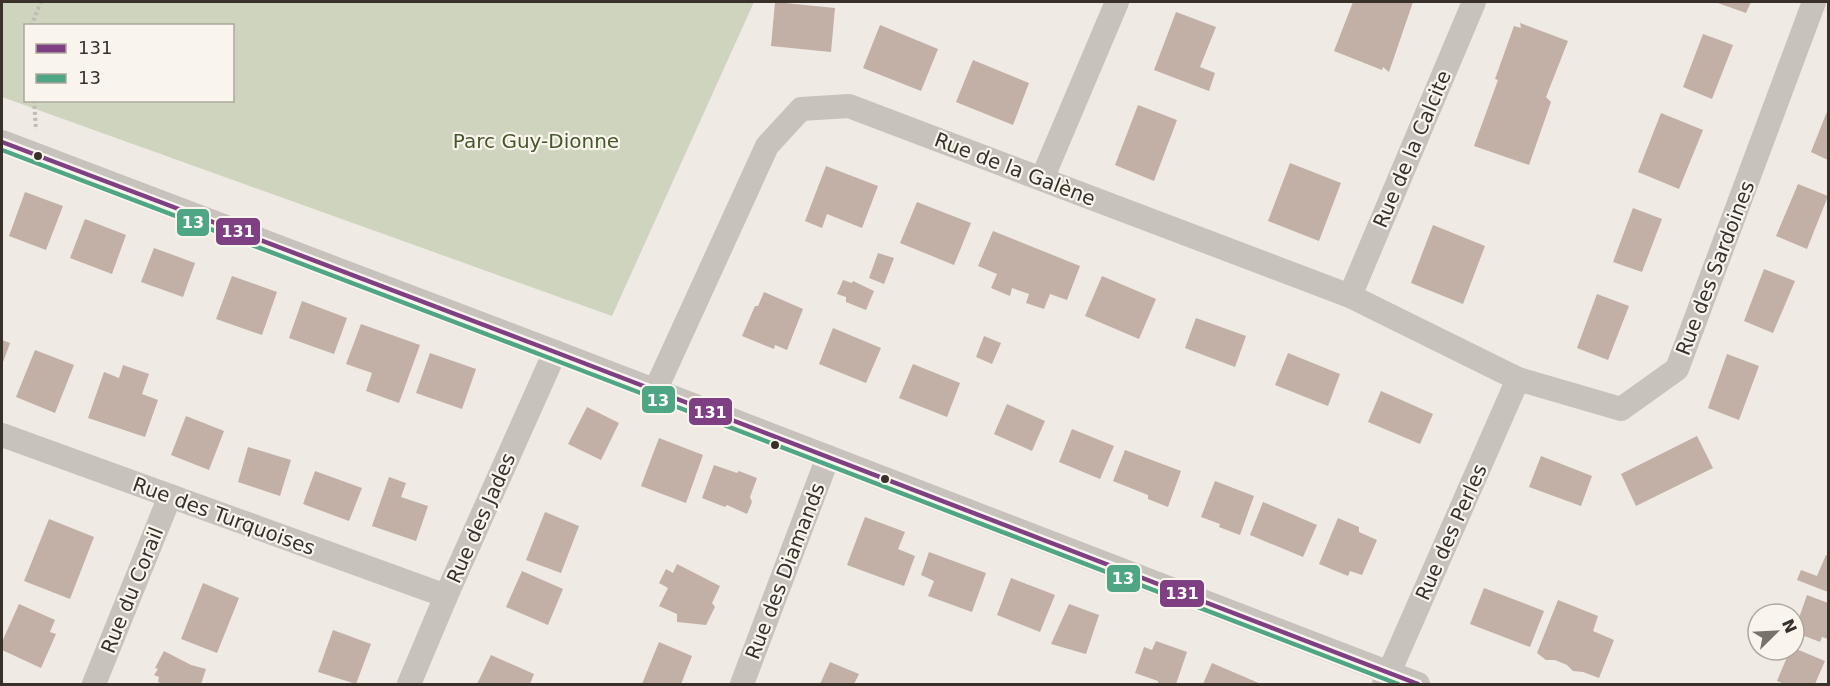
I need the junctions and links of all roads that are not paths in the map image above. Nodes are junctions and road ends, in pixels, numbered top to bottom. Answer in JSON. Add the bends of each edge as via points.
{"nodes":[{"id":1,"x":1117,"y":2,"type":"edge"},
{"id":2,"x":1474,"y":2,"type":"edge"},
{"id":3,"x":1814,"y":2,"type":"edge"},
{"id":4,"x":2,"y":142,"type":"edge"},
{"id":5,"x":1042,"y":179,"type":"junction"},
{"id":6,"x":1350,"y":296,"type":"junction"},
{"id":7,"x":555,"y":352,"type":"junction"},
{"id":8,"x":1518,"y":379,"type":"junction"},
{"id":9,"x":655,"y":390,"type":"junction"},
{"id":10,"x":2,"y":435,"type":"edge"},
{"id":11,"x":828,"y":457,"type":"junction"},
{"id":12,"x":171,"y":496,"type":"junction"},
{"id":13,"x":446,"y":596,"type":"junction"},
{"id":14,"x":1387,"y":679,"type":"edge"},
{"id":15,"x":94,"y":684,"type":"edge"},
{"id":16,"x":409,"y":684,"type":"edge"},
{"id":17,"x":742,"y":684,"type":"edge"},
{"id":18,"x":1418,"y":684,"type":"edge"}],
"edges":[{"from":1,"to":5,"type":"street"},
{"from":2,"to":6,"type":"street","name":"Rue de la Calcite"},
{"from":3,"to":8,"type":"street","name":"Rue des Sardoines","via":[[1677,369],[1621,409]]},
{"from":4,"to":7,"type":"street"},
{"from":5,"to":6,"type":"street","name":"Rue de la Galène"},
{"from":5,"to":9,"type":"street","name":"Rue de la Galène","via":[[849,106],[801,110],[767,146]]},
{"from":6,"to":8,"type":"street","name":"Rue de la Galène"},
{"from":7,"to":9,"type":"street"},
{"from":7,"to":13,"type":"street","name":"Rue des Jades"},
{"from":8,"to":14,"type":"street","name":"Rue des Perles"},
{"from":9,"to":11,"type":"street"},
{"from":10,"to":12,"type":"street","name":"Rue des Turquoises"},
{"from":11,"to":14,"type":"street"},
{"from":11,"to":17,"type":"street","name":"Rue des Diamands"},
{"from":12,"to":13,"type":"street","name":"Rue des Turquoises"},
{"from":12,"to":15,"type":"street","name":"Rue du Corail"},
{"from":13,"to":16,"type":"street","name":"Rue des Jades"},
{"from":14,"to":18,"type":"street"}]}
